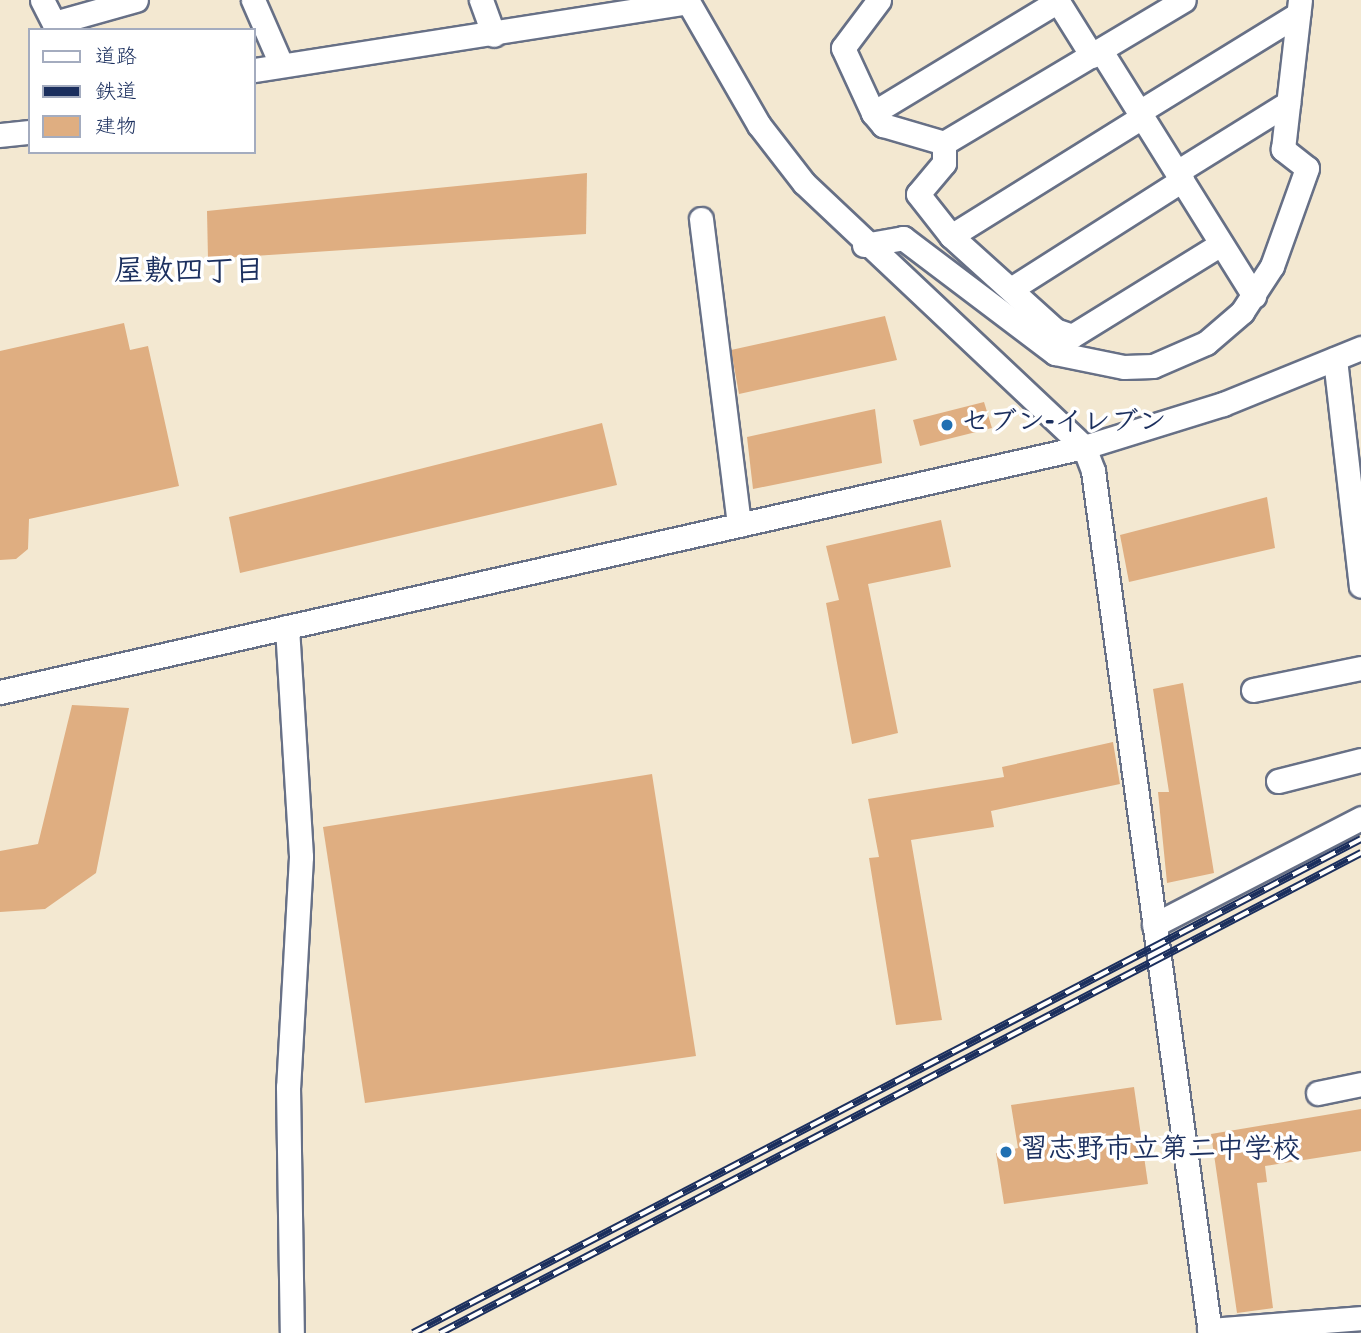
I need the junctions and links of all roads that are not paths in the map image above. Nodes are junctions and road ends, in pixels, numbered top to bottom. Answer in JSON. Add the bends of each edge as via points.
{"nodes":[{"id":1,"x":42,"y":0,"type":"edge"},
{"id":2,"x":136,"y":0,"type":"edge"},
{"id":3,"x":253,"y":0,"type":"edge"},
{"id":4,"x":481,"y":0,"type":"edge"},
{"id":5,"x":878,"y":0,"type":"edge"},
{"id":6,"x":1058,"y":0,"type":"edge"},
{"id":7,"x":1184,"y":0,"type":"edge"},
{"id":8,"x":688,"y":1,"type":"edge"},
{"id":9,"x":1299,"y":7,"type":"edge"},
{"id":10,"x":55,"y":27,"type":"edge"},
{"id":11,"x":494,"y":35,"type":"junction"},
{"id":12,"x":1096,"y":54,"type":"junction"},
{"id":13,"x":281,"y":64,"type":"junction"},
{"id":14,"x":256,"y":70,"type":"edge"},
{"id":15,"x":1288,"y":103,"type":"junction"},
{"id":16,"x":873,"y":113,"type":"junction"},
{"id":17,"x":1140,"y":114,"type":"junction"},
{"id":18,"x":28,"y":132,"type":"edge"},
{"id":19,"x":0,"y":135,"type":"edge"},
{"id":20,"x":944,"y":143,"type":"junction"},
{"id":21,"x":1179,"y":176,"type":"junction"},
{"id":22,"x":701,"y":219,"type":"dead end"},
{"id":23,"x":951,"y":236,"type":"junction"},
{"id":24,"x":1221,"y":244,"type":"junction"},
{"id":25,"x":864,"y":245,"type":"junction"},
{"id":26,"x":1011,"y":289,"type":"junction"},
{"id":27,"x":1254,"y":296,"type":"junction"},
{"id":28,"x":1361,"y":348,"type":"edge"},
{"id":29,"x":1335,"y":359,"type":"junction"},
{"id":30,"x":1084,"y":447,"type":"junction"},
{"id":31,"x":1354,"y":448,"type":"edge"},
{"id":32,"x":739,"y":525,"type":"junction"},
{"id":33,"x":1357,"y":543,"type":"edge"},
{"id":34,"x":1361,"y":586,"type":"edge"},
{"id":35,"x":288,"y":627,"type":"junction"},
{"id":36,"x":1361,"y":668,"type":"edge"},
{"id":37,"x":1253,"y":690,"type":"dead end"},
{"id":38,"x":0,"y":692,"type":"edge"},
{"id":39,"x":1361,"y":760,"type":"edge"},
{"id":40,"x":1278,"y":781,"type":"dead end"},
{"id":41,"x":1361,"y":818,"type":"edge"},
{"id":42,"x":1154,"y":925,"type":"junction"},
{"id":43,"x":1361,"y":1084,"type":"edge"},
{"id":44,"x":1318,"y":1093,"type":"dead end"},
{"id":45,"x":1361,"y":1318,"type":"edge"},
{"id":46,"x":1209,"y":1331,"type":"edge"},
{"id":47,"x":292,"y":1333,"type":"edge"}],
"edges":[{"from":1,"to":10,"type":"street"},
{"from":2,"to":10,"type":"street"},
{"from":3,"to":13,"type":"street"},
{"from":4,"to":11,"type":"street"},
{"from":5,"to":16,"type":"street","via":[[843,48]]},
{"from":6,"to":12,"type":"street"},
{"from":6,"to":16,"type":"street"},
{"from":7,"to":12,"type":"street"},
{"from":8,"to":11,"type":"street"},
{"from":8,"to":25,"type":"street","via":[[759,125]]},
{"from":9,"to":15,"type":"street"},
{"from":9,"to":17,"type":"street"},
{"from":11,"to":13,"type":"street"},
{"from":12,"to":17,"type":"street"},
{"from":12,"to":20,"type":"street"},
{"from":13,"to":14,"type":"street"},
{"from":15,"to":21,"type":"street"},
{"from":15,"to":27,"type":"street","via":[[1283,149],[1307,169],[1272,266]]},
{"from":16,"to":20,"type":"street","via":[[884,125]]},
{"from":17,"to":21,"type":"street"},
{"from":17,"to":23,"type":"street"},
{"from":18,"to":19,"type":"street"},
{"from":20,"to":23,"type":"street","via":[[944,163],[918,194]]},
{"from":21,"to":24,"type":"street"},
{"from":21,"to":26,"type":"street"},
{"from":22,"to":32,"type":"street"},
{"from":23,"to":26,"type":"street"},
{"from":24,"to":26,"type":"street","via":[[1072,336],[1055,330]]},
{"from":24,"to":27,"type":"street"},
{"from":25,"to":27,"type":"street","via":[[903,238],[1055,353],[1124,367],[1153,366],[1198,347]]},
{"from":25,"to":30,"type":"street"},
{"from":28,"to":29,"type":"street"},
{"from":29,"to":30,"type":"street","via":[[1223,404]]},
{"from":29,"to":31,"type":"street"},
{"from":30,"to":32,"type":"street"},
{"from":30,"to":42,"type":"street","via":[[1093,471]]},
{"from":31,"to":33,"type":"street"},
{"from":32,"to":35,"type":"street"},
{"from":33,"to":34,"type":"street"},
{"from":35,"to":38,"type":"street"},
{"from":35,"to":47,"type":"street","via":[[301,857],[288,1087]]},
{"from":36,"to":37,"type":"street"},
{"from":39,"to":40,"type":"street"},
{"from":41,"to":42,"type":"street"},
{"from":42,"to":46,"type":"street"},
{"from":43,"to":44,"type":"street"},
{"from":45,"to":46,"type":"street"}]}
